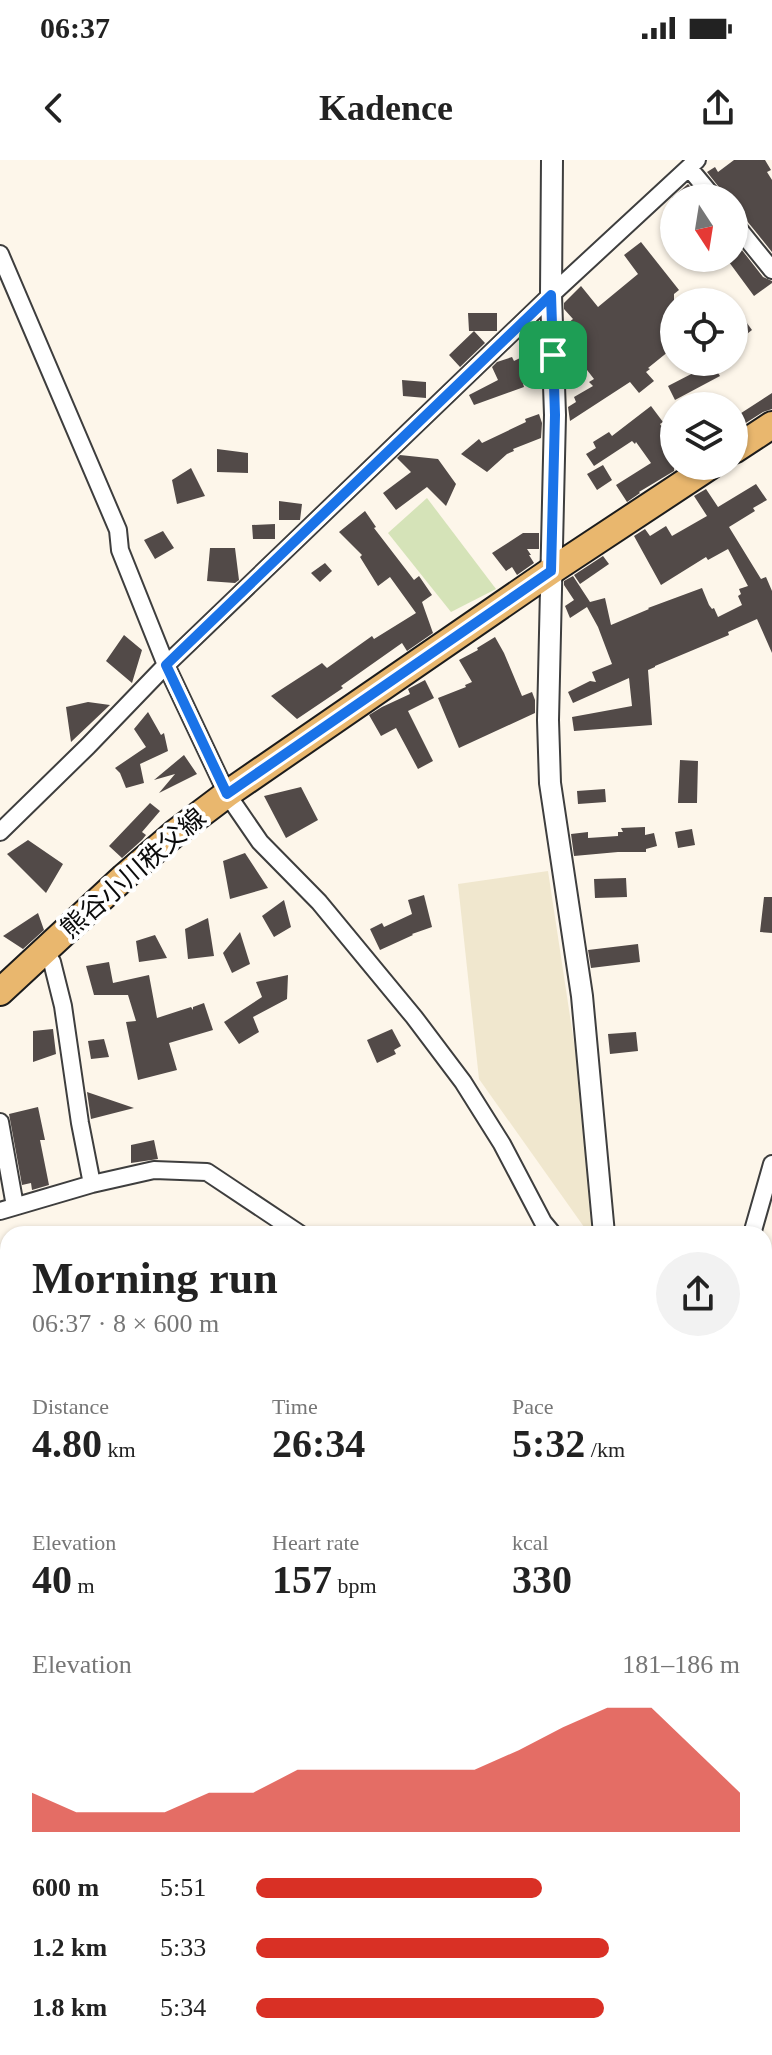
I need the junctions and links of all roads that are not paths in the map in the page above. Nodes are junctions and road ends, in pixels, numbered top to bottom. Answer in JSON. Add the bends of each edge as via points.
{"nodes":[{"id":1,"x":552,"y":160,"type":"edge"},
{"id":2,"x":693,"y":164,"type":"edge"},
{"id":3,"x":705,"y":184,"type":"edge"},
{"id":4,"x":748,"y":240,"type":"edge"},
{"id":5,"x":0,"y":254,"type":"edge"},
{"id":6,"x":772,"y":270,"type":"edge"},
{"id":7,"x":551,"y":295,"type":"junction"},
{"id":8,"x":772,"y":425,"type":"edge"},
{"id":9,"x":748,"y":441,"type":"edge"},
{"id":10,"x":689,"y":480,"type":"edge"},
{"id":11,"x":551,"y":571,"type":"junction"},
{"id":12,"x":166,"y":665,"type":"junction"},
{"id":13,"x":227,"y":794,"type":"junction"},
{"id":14,"x":0,"y":832,"type":"edge"},
{"id":15,"x":44,"y":952,"type":"junction"},
{"id":16,"x":0,"y":992,"type":"edge"},
{"id":17,"x":0,"y":1122,"type":"edge"},
{"id":18,"x":772,"y":1164,"type":"edge"},
{"id":19,"x":92,"y":1184,"type":"junction"},
{"id":20,"x":7,"y":1209,"type":"edge"},
{"id":21,"x":288,"y":1226,"type":"edge"},
{"id":22,"x":546,"y":1226,"type":"edge"},
{"id":23,"x":603,"y":1226,"type":"edge"},
{"id":24,"x":754,"y":1226,"type":"edge"}],
"edges":[{"from":1,"to":7,"type":"street"},
{"from":2,"to":3,"type":"street"},
{"from":2,"to":7,"type":"street"},
{"from":4,"to":6,"type":"street"},
{"from":5,"to":12,"type":"street","via":[[118,530],[120,550]]},
{"from":7,"to":11,"type":"street"},
{"from":7,"to":12,"type":"street"},
{"from":8,"to":9,"type":"main road"},
{"from":10,"to":11,"type":"main road","name":"熊谷小川秩父線"},
{"from":11,"to":13,"type":"main road","name":"熊谷小川秩父線"},
{"from":11,"to":23,"type":"street","via":[[550,783],[582,996]]},
{"from":12,"to":13,"type":"street"},
{"from":12,"to":14,"type":"street"},
{"from":13,"to":15,"type":"main road","name":"熊谷小川秩父線","via":[[174,834]]},
{"from":13,"to":22,"type":"street","via":[[260,842],[319,902],[463,1082]]},
{"from":15,"to":16,"type":"main road","name":"熊谷小川秩父線"},
{"from":15,"to":19,"type":"street","via":[[52,962],[63,1006]]},
{"from":17,"to":20,"type":"street"},
{"from":18,"to":24,"type":"street"},
{"from":19,"to":20,"type":"street"},
{"from":19,"to":21,"type":"street","via":[[154,1170],[207,1172]]}]}
